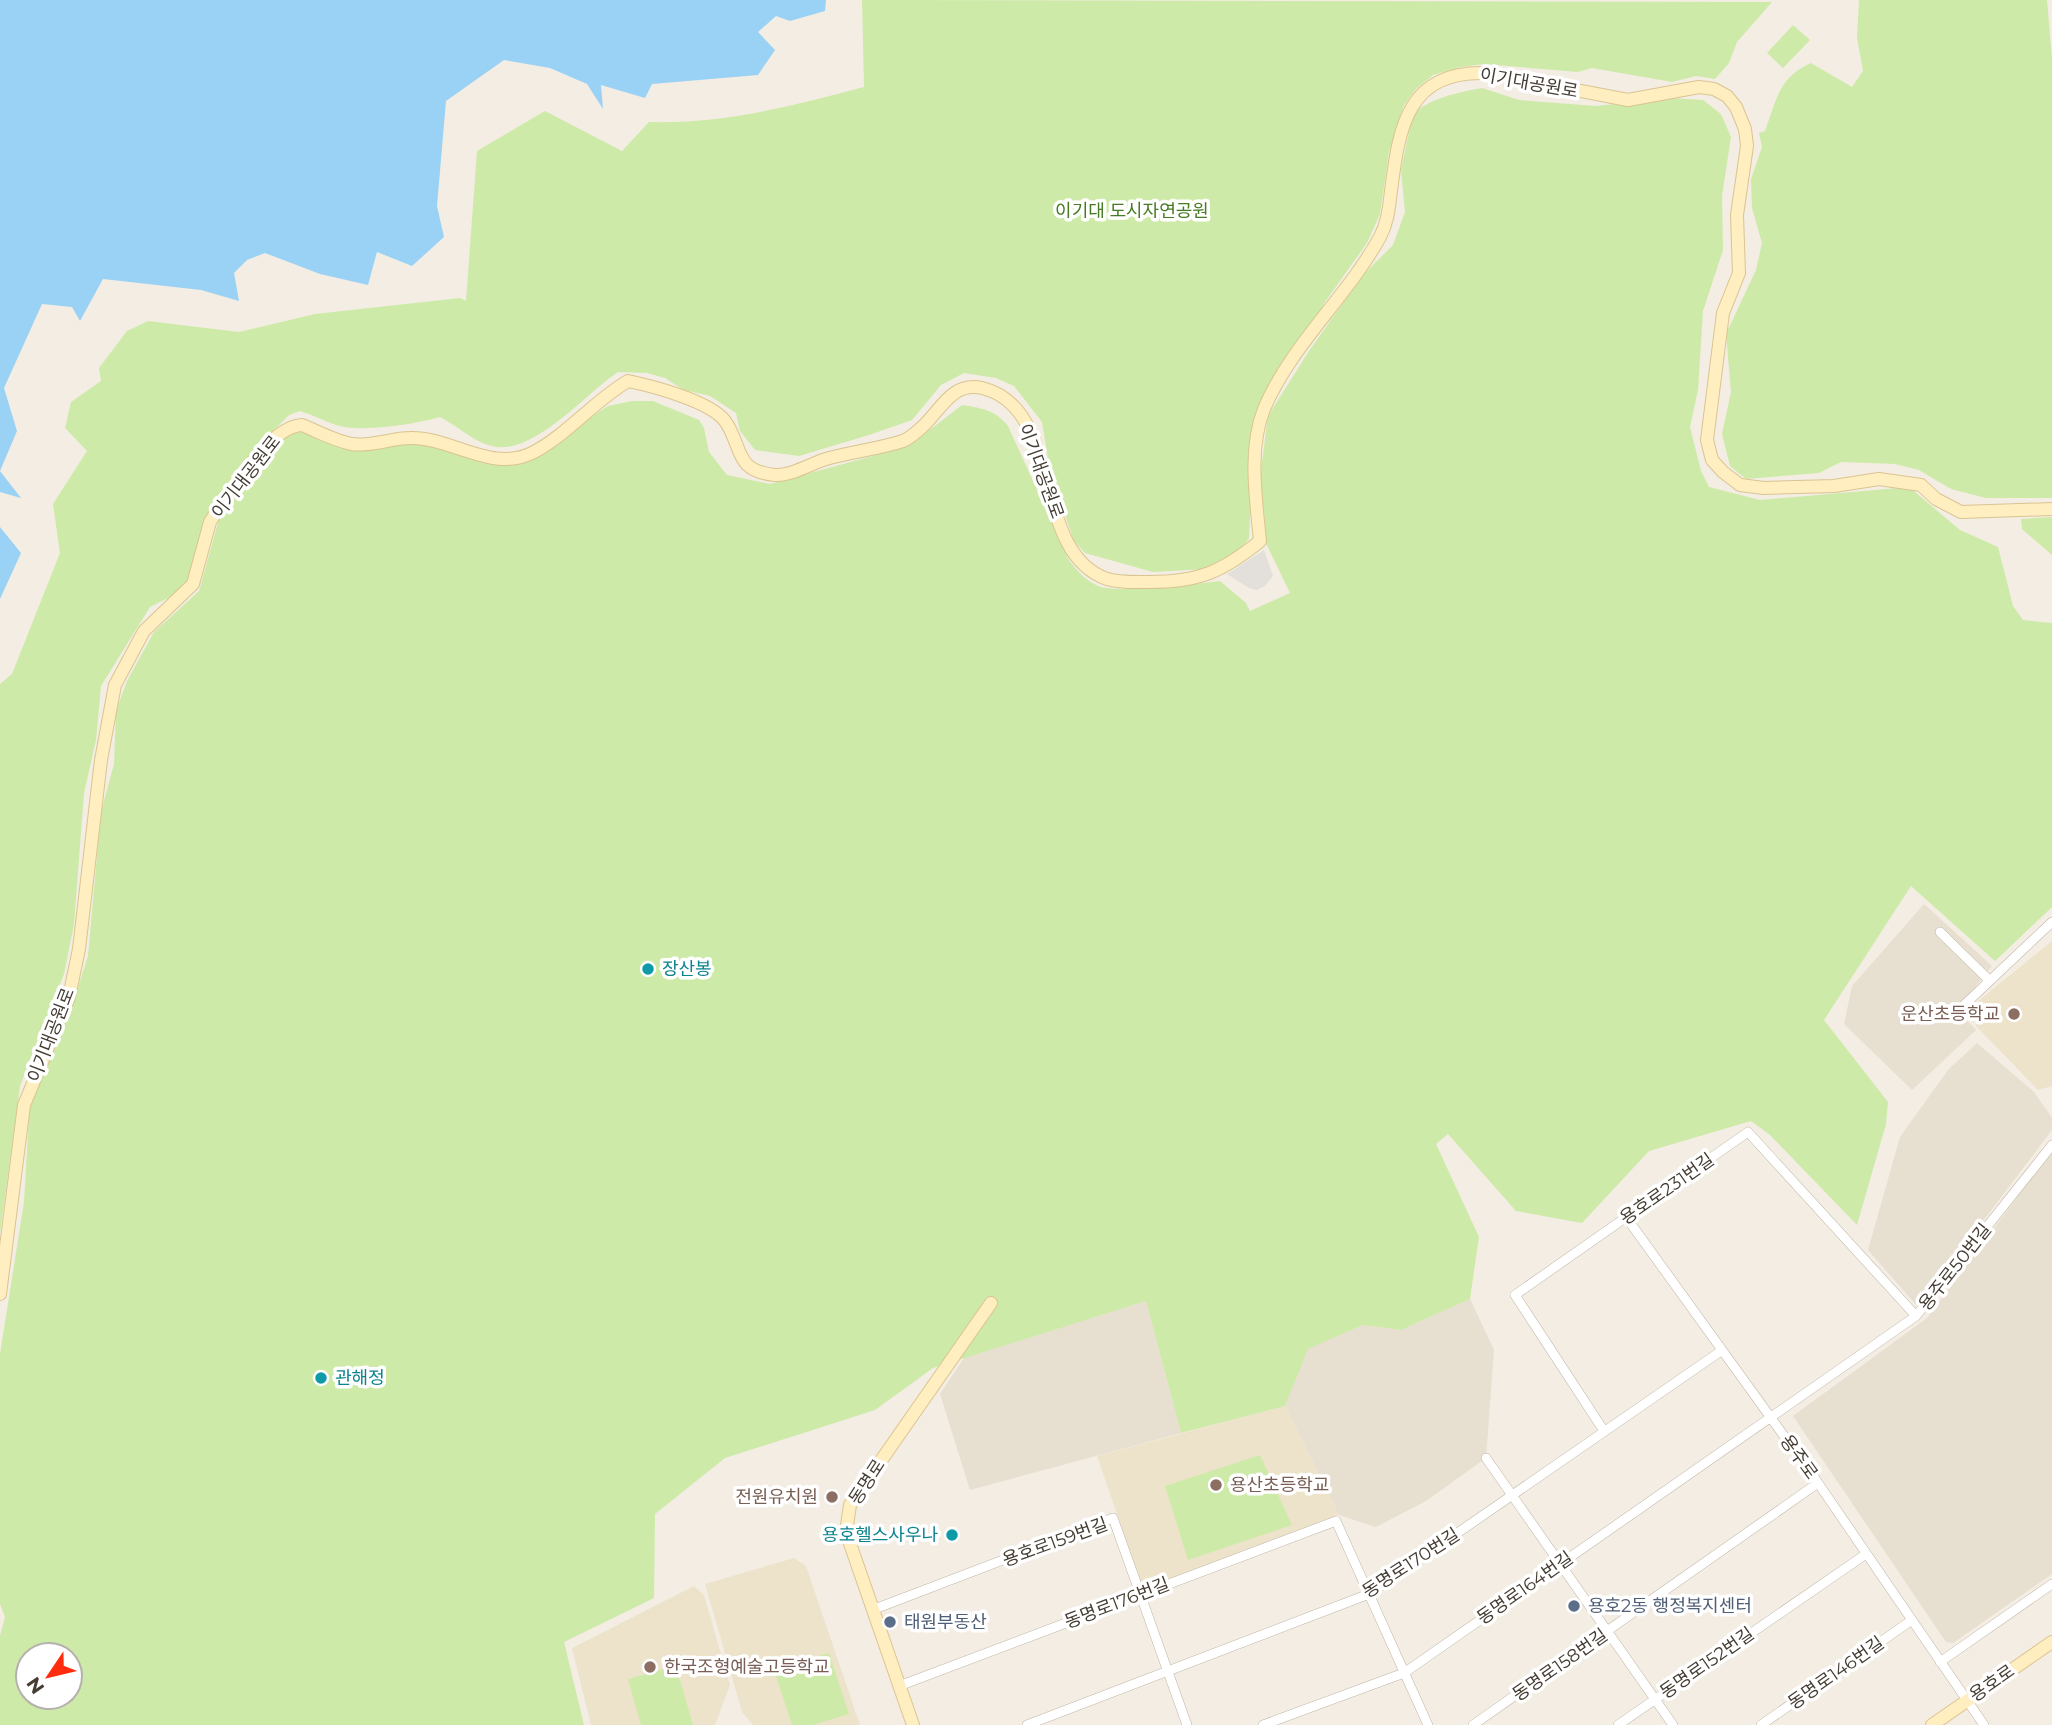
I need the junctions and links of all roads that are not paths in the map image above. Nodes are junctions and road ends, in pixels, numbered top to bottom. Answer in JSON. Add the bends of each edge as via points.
{"nodes":[{"id":1,"x":2052,"y":509,"type":"edge"},
{"id":2,"x":2052,"y":922,"type":"edge"},
{"id":3,"x":1940,"y":932,"type":"dead end"},
{"id":4,"x":1989,"y":980,"type":"junction"},
{"id":5,"x":1962,"y":1007,"type":"dead end"},
{"id":6,"x":2052,"y":1144,"type":"edge"},
{"id":7,"x":1626,"y":1217,"type":"junction"},
{"id":8,"x":0,"y":1294,"type":"edge"},
{"id":9,"x":990,"y":1303,"type":"dead end"},
{"id":10,"x":1916,"y":1316,"type":"junction"},
{"id":11,"x":1721,"y":1351,"type":"junction"},
{"id":12,"x":1771,"y":1418,"type":"junction"},
{"id":13,"x":1604,"y":1431,"type":"junction"},
{"id":14,"x":1486,"y":1458,"type":"dead end"},
{"id":15,"x":1818,"y":1483,"type":"junction"},
{"id":16,"x":1512,"y":1495,"type":"junction"},
{"id":17,"x":1866,"y":1554,"type":"junction"},
{"id":18,"x":1560,"y":1564,"type":"junction"},
{"id":19,"x":2052,"y":1584,"type":"edge"},
{"id":20,"x":1369,"y":1594,"type":"junction"},
{"id":21,"x":1141,"y":1595,"type":"junction"},
{"id":22,"x":872,"y":1610,"type":"junction"},
{"id":23,"x":1912,"y":1620,"type":"junction"},
{"id":24,"x":1608,"y":1632,"type":"junction"},
{"id":25,"x":2052,"y":1642,"type":"edge"},
{"id":26,"x":1940,"y":1662,"type":"junction"},
{"id":27,"x":1168,"y":1671,"type":"junction"},
{"id":28,"x":1404,"y":1673,"type":"junction"},
{"id":29,"x":899,"y":1686,"type":"junction"},
{"id":30,"x":1655,"y":1699,"type":"junction"},
{"id":31,"x":1967,"y":1700,"type":"junction"},
{"id":32,"x":914,"y":1725,"type":"edge"},
{"id":33,"x":1027,"y":1725,"type":"edge"},
{"id":34,"x":1187,"y":1725,"type":"edge"},
{"id":35,"x":1263,"y":1725,"type":"edge"},
{"id":36,"x":1428,"y":1725,"type":"edge"},
{"id":37,"x":1474,"y":1725,"type":"edge"},
{"id":38,"x":1618,"y":1725,"type":"edge"},
{"id":39,"x":1673,"y":1725,"type":"edge"},
{"id":40,"x":1761,"y":1725,"type":"edge"},
{"id":41,"x":1932,"y":1725,"type":"edge"},
{"id":42,"x":1984,"y":1725,"type":"edge"}],
"edges":[{"from":1,"to":8,"type":"street","name":"이기대공원로","via":[[1961,512],[1921,485],[1905,481],[1764,488],[1740,485],[1712,460],[1707,440],[1723,313],[1739,273],[1737,215],[1747,146],[1737,107],[1714,89],[1699,87],[1628,100],[1467,72],[1444,77],[1417,97],[1409,110],[1402,124],[1387,221],[1380,237],[1325,312],[1264,410],[1255,456],[1260,541],[1232,563],[1195,580],[1121,581],[1087,568],[1063,530],[1024,418],[1002,396],[970,386],[945,400],[906,440],[777,475],[756,471],[741,461],[724,421],[705,407],[628,381],[545,445],[515,460],[411,438],[352,444],[294,425],[268,443],[217,511],[193,584],[144,631],[115,685],[101,760],[79,949],[69,997],[24,1105]]},
{"from":2,"to":4,"type":"street"},
{"from":3,"to":4,"type":"street"},
{"from":4,"to":5,"type":"street"},
{"from":6,"to":10,"type":"street","name":"용주로50번길"},
{"from":7,"to":10,"type":"street","name":"용호로231번길","via":[[1748,1132]]},
{"from":7,"to":11,"type":"street","name":"용주로"},
{"from":7,"to":13,"type":"street","name":"용호로231번길","via":[[1515,1296]]},
{"from":9,"to":22,"type":"street","name":"동명로","via":[[850,1505],[846,1532]]},
{"from":10,"to":12,"type":"street","name":"용주로50번길"},
{"from":11,"to":12,"type":"street","name":"용주로"},
{"from":11,"to":13,"type":"street","name":"동명로170번길"},
{"from":12,"to":15,"type":"street","name":"용주로"},
{"from":12,"to":18,"type":"street","name":"동명로164번길"},
{"from":13,"to":16,"type":"street","name":"동명로170번길"},
{"from":14,"to":16,"type":"street"},
{"from":15,"to":17,"type":"street","name":"용주로"},
{"from":15,"to":24,"type":"street","name":"동명로158번길"},
{"from":16,"to":18,"type":"street"},
{"from":16,"to":20,"type":"street","name":"동명로170번길"},
{"from":17,"to":23,"type":"street","name":"용주로"},
{"from":17,"to":30,"type":"street","name":"동명로152번길"},
{"from":18,"to":24,"type":"street"},
{"from":18,"to":28,"type":"street","name":"동명로164번길"},
{"from":19,"to":26,"type":"street"},
{"from":20,"to":21,"type":"street","name":"동명로176번길","via":[[1336,1521]]},
{"from":20,"to":27,"type":"street","name":"동명로170번길"},
{"from":20,"to":28,"type":"street"},
{"from":21,"to":22,"type":"street","name":"용호로159번길","via":[[1113,1518]]},
{"from":21,"to":27,"type":"street","name":"용호로159번길"},
{"from":21,"to":29,"type":"street","name":"동명로176번길"},
{"from":22,"to":29,"type":"street","name":"동명로"},
{"from":23,"to":26,"type":"street","name":"용주로"},
{"from":23,"to":40,"type":"street","name":"동명로146번길"},
{"from":24,"to":30,"type":"street"},
{"from":24,"to":37,"type":"street","name":"동명로158번길"},
{"from":25,"to":31,"type":"street","name":"용호로"},
{"from":26,"to":31,"type":"street","name":"용주로"},
{"from":27,"to":33,"type":"street","name":"동명로170번길"},
{"from":27,"to":34,"type":"street","name":"용호로159번길"},
{"from":28,"to":35,"type":"street","name":"동명로164번길"},
{"from":28,"to":36,"type":"street"},
{"from":29,"to":32,"type":"street","name":"동명로"},
{"from":30,"to":38,"type":"street","name":"동명로152번길"},
{"from":30,"to":39,"type":"street"},
{"from":31,"to":41,"type":"street","name":"용호로"},
{"from":31,"to":42,"type":"street","name":"용주로"}]}
